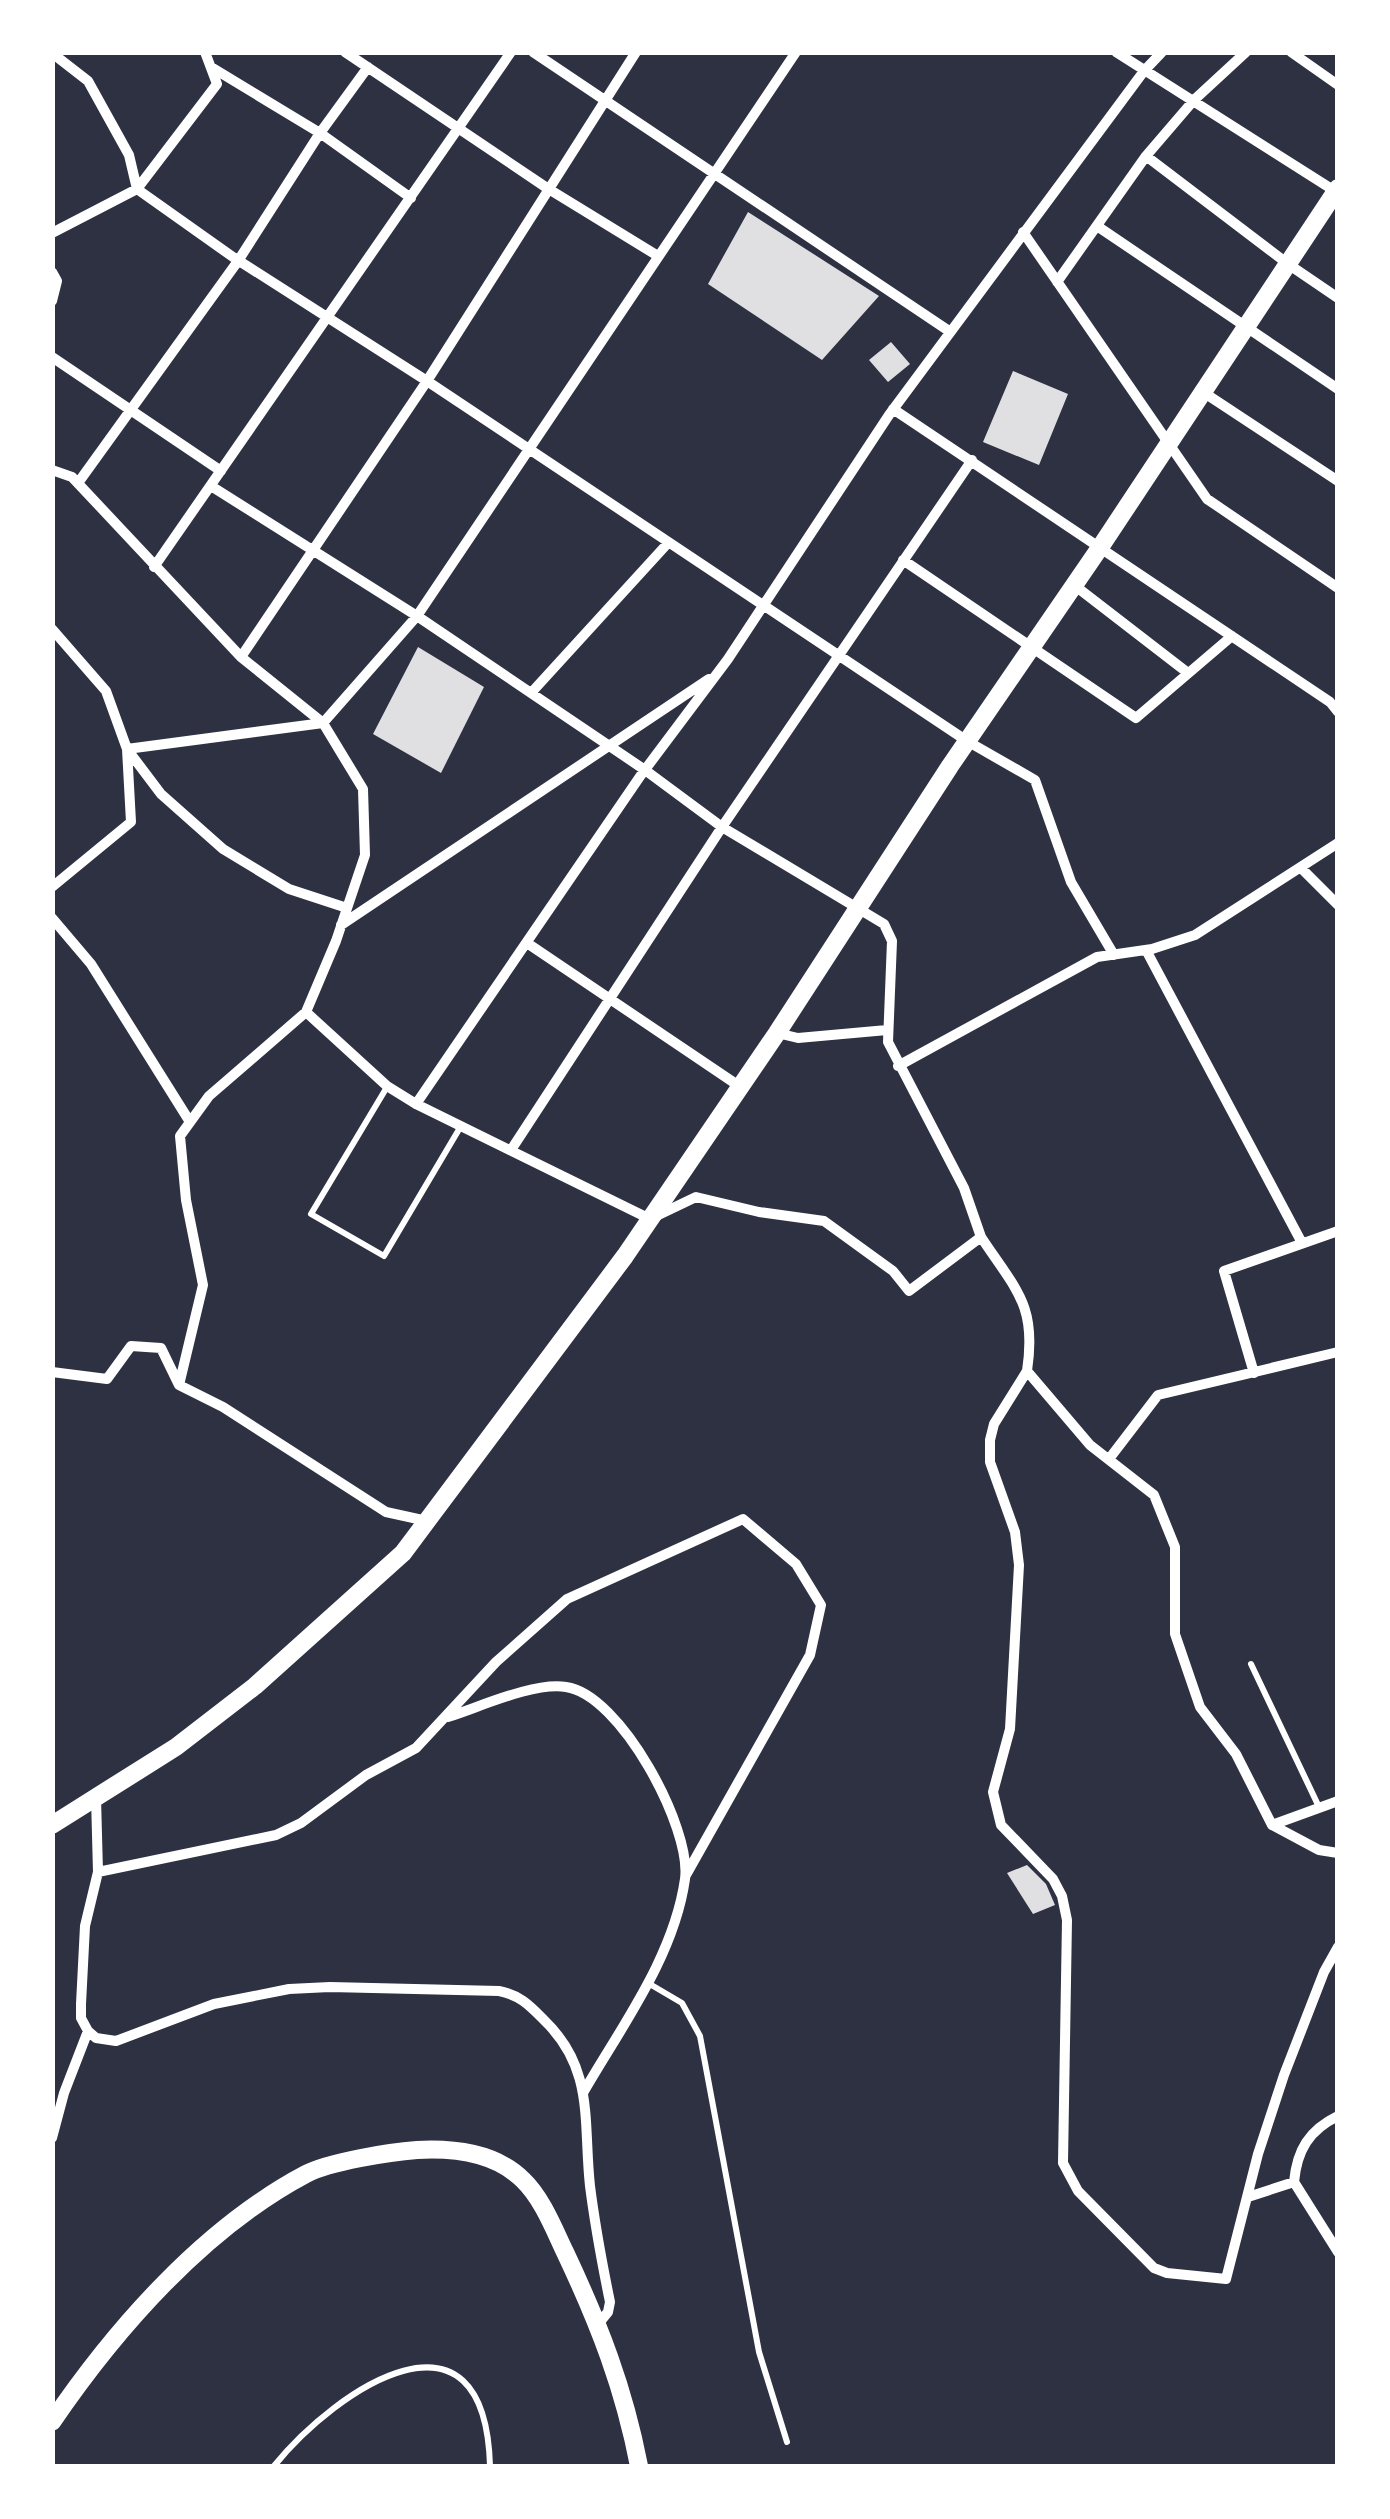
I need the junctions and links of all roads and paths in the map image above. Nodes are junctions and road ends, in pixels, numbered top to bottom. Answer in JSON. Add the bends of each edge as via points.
{"nodes":[{"id":1,"x":205,"y":52,"type":"edge"},
{"id":2,"x":346,"y":52,"type":"edge"},
{"id":3,"x":511,"y":52,"type":"edge"},
{"id":4,"x":533,"y":52,"type":"edge"},
{"id":5,"x":636,"y":52,"type":"edge"},
{"id":6,"x":796,"y":52,"type":"edge"},
{"id":7,"x":1116,"y":52,"type":"edge"},
{"id":8,"x":1162,"y":52,"type":"edge"},
{"id":9,"x":1246,"y":52,"type":"edge"},
{"id":10,"x":1291,"y":52,"type":"edge"},
{"id":11,"x":52,"y":53,"type":"edge"},
{"id":12,"x":210,"y":66,"type":"junction"},
{"id":13,"x":368,"y":68,"type":"junction"},
{"id":14,"x":1144,"y":71,"type":"junction"},
{"id":15,"x":1338,"y":85,"type":"edge"},
{"id":16,"x":1194,"y":100,"type":"junction"},
{"id":17,"x":603,"y":102,"type":"junction"},
{"id":18,"x":460,"y":127,"type":"junction"},
{"id":19,"x":320,"y":134,"type":"junction"},
{"id":20,"x":1146,"y":156,"type":"junction"},
{"id":21,"x":714,"y":174,"type":"junction"},
{"id":22,"x":548,"y":188,"type":"junction"},
{"id":23,"x":137,"y":189,"type":"junction"},
{"id":24,"x":1337,"y":191,"type":"edge"},
{"id":25,"x":411,"y":198,"type":"junction"},
{"id":26,"x":1097,"y":226,"type":"junction"},
{"id":27,"x":1023,"y":232,"type":"junction"},
{"id":28,"x":52,"y":234,"type":"edge"},
{"id":29,"x":658,"y":256,"type":"junction"},
{"id":30,"x":238,"y":260,"type":"junction"},
{"id":31,"x":1288,"y":264,"type":"junction"},
{"id":32,"x":52,"y":272,"type":"edge"},
{"id":33,"x":1057,"y":282,"type":"junction"},
{"id":34,"x":1338,"y":298,"type":"edge"},
{"id":35,"x":52,"y":301,"type":"edge"},
{"id":36,"x":328,"y":320,"type":"junction"},
{"id":37,"x":1246,"y":328,"type":"junction"},
{"id":38,"x":949,"y":331,"type":"junction"},
{"id":39,"x":52,"y":358,"type":"edge"},
{"id":40,"x":427,"y":381,"type":"junction"},
{"id":41,"x":1338,"y":389,"type":"edge"},
{"id":42,"x":1203,"y":392,"type":"junction"},
{"id":43,"x":894,"y":409,"type":"junction"},
{"id":44,"x":132,"y":411,"type":"junction"},
{"id":45,"x":1168,"y":444,"type":"junction"},
{"id":46,"x":528,"y":451,"type":"junction"},
{"id":47,"x":972,"y":460,"type":"junction"},
{"id":48,"x":52,"y":470,"type":"edge"},
{"id":49,"x":222,"y":470,"type":"junction"},
{"id":50,"x":1338,"y":482,"type":"edge"},
{"id":51,"x":78,"y":484,"type":"junction"},
{"id":52,"x":210,"y":486,"type":"junction"},
{"id":53,"x":668,"y":543,"type":"junction"},
{"id":54,"x":1101,"y":546,"type":"junction"},
{"id":55,"x":313,"y":550,"type":"junction"},
{"id":56,"x":903,"y":560,"type":"junction"},
{"id":57,"x":154,"y":566,"type":"junction"},
{"id":58,"x":1074,"y":586,"type":"junction"},
{"id":59,"x":1338,"y":588,"type":"edge"},
{"id":60,"x":764,"y":605,"type":"junction"},
{"id":61,"x":418,"y":616,"type":"junction"},
{"id":62,"x":52,"y":628,"type":"edge"},
{"id":63,"x":1232,"y":636,"type":"junction"},
{"id":64,"x":1032,"y":647,"type":"junction"},
{"id":65,"x":838,"y":654,"type":"junction"},
{"id":66,"x":240,"y":657,"type":"junction"},
{"id":67,"x":718,"y":673,"type":"junction"},
{"id":68,"x":1188,"y":673,"type":"junction"},
{"id":69,"x":1338,"y":690,"type":"edge"},
{"id":70,"x":531,"y":693,"type":"junction"},
{"id":71,"x":1334,"y":707,"type":"edge"},
{"id":72,"x":323,"y":723,"type":"junction"},
{"id":73,"x":967,"y":741,"type":"junction"},
{"id":74,"x":609,"y":746,"type":"junction"},
{"id":75,"x":127,"y":749,"type":"junction"},
{"id":76,"x":645,"y":770,"type":"junction"},
{"id":77,"x":722,"y":827,"type":"junction"},
{"id":78,"x":1338,"y":843,"type":"edge"},
{"id":79,"x":1301,"y":868,"type":"junction"},
{"id":80,"x":52,"y":887,"type":"edge"},
{"id":81,"x":1338,"y":905,"type":"edge"},
{"id":82,"x":347,"y":908,"type":"junction"},
{"id":83,"x":857,"y":908,"type":"junction"},
{"id":84,"x":52,"y":918,"type":"edge"},
{"id":85,"x":342,"y":925,"type":"junction"},
{"id":86,"x":527,"y":943,"type":"junction"},
{"id":87,"x":1146,"y":950,"type":"junction"},
{"id":88,"x":1114,"y":955,"type":"junction"},
{"id":89,"x":610,"y":997,"type":"junction"},
{"id":90,"x":306,"y":1012,"type":"junction"},
{"id":91,"x":887,"y":1030,"type":"junction"},
{"id":92,"x":777,"y":1033,"type":"junction"},
{"id":93,"x":898,"y":1066,"type":"junction"},
{"id":94,"x":388,"y":1086,"type":"junction"},
{"id":95,"x":739,"y":1086,"type":"junction"},
{"id":96,"x":416,"y":1104,"type":"junction"},
{"id":97,"x":190,"y":1122,"type":"junction"},
{"id":98,"x":461,"y":1126,"type":"junction"},
{"id":99,"x":511,"y":1150,"type":"junction"},
{"id":100,"x":650,"y":1219,"type":"junction"},
{"id":101,"x":1338,"y":1230,"type":"edge"},
{"id":102,"x":981,"y":1237,"type":"junction"},
{"id":103,"x":1302,"y":1243,"type":"junction"},
{"id":104,"x":1338,"y":1352,"type":"edge"},
{"id":105,"x":52,"y":1372,"type":"edge"},
{"id":106,"x":1027,"y":1372,"type":"junction"},
{"id":107,"x":1254,"y":1372,"type":"junction"},
{"id":108,"x":179,"y":1385,"type":"junction"},
{"id":109,"x":1108,"y":1459,"type":"junction"},
{"id":110,"x":426,"y":1521,"type":"junction"},
{"id":111,"x":1251,"y":1664,"type":"dead end"},
{"id":112,"x":447,"y":1718,"type":"junction"},
{"id":113,"x":96,"y":1798,"type":"junction"},
{"id":114,"x":1338,"y":1801,"type":"edge"},
{"id":115,"x":1320,"y":1807,"type":"junction"},
{"id":116,"x":52,"y":1825,"type":"edge"},
{"id":117,"x":1272,"y":1825,"type":"junction"},
{"id":118,"x":1338,"y":1853,"type":"edge"},
{"id":119,"x":98,"y":1872,"type":"junction"},
{"id":120,"x":686,"y":1875,"type":"junction"},
{"id":121,"x":1338,"y":1947,"type":"edge"},
{"id":122,"x":647,"y":1983,"type":"junction"},
{"id":123,"x":88,"y":2031,"type":"junction"},
{"id":124,"x":583,"y":2094,"type":"junction"},
{"id":125,"x":1338,"y":2116,"type":"edge"},
{"id":126,"x":52,"y":2138,"type":"edge"},
{"id":127,"x":1294,"y":2182,"type":"junction"},
{"id":128,"x":1248,"y":2198,"type":"junction"},
{"id":129,"x":1338,"y":2252,"type":"edge"},
{"id":130,"x":599,"y":2324,"type":"junction"},
{"id":131,"x":52,"y":2422,"type":"edge"},
{"id":132,"x":787,"y":2442,"type":"dead end"},
{"id":133,"x":274,"y":2466,"type":"edge"},
{"id":134,"x":490,"y":2466,"type":"edge"},
{"id":135,"x":639,"y":2466,"type":"edge"}],
"edges":[{"from":1,"to":12,"type":"street"},
{"from":2,"to":13,"type":"street"},
{"from":3,"to":18,"type":"street"},
{"from":4,"to":17,"type":"street"},
{"from":5,"to":17,"type":"street"},
{"from":6,"to":21,"type":"street"},
{"from":7,"to":14,"type":"street"},
{"from":8,"to":14,"type":"street"},
{"from":9,"to":16,"type":"street"},
{"from":10,"to":15,"type":"street"},
{"from":11,"to":23,"type":"street","via":[[88,82],[130,155]]},
{"from":12,"to":19,"type":"street"},
{"from":12,"to":23,"type":"street","via":[[216,84]]},
{"from":13,"to":18,"type":"street"},
{"from":13,"to":19,"type":"street"},
{"from":14,"to":16,"type":"street"},
{"from":14,"to":27,"type":"street"},
{"from":16,"to":20,"type":"street"},
{"from":16,"to":24,"type":"street"},
{"from":17,"to":21,"type":"street"},
{"from":17,"to":22,"type":"street"},
{"from":18,"to":22,"type":"street"},
{"from":18,"to":25,"type":"street"},
{"from":19,"to":25,"type":"street"},
{"from":19,"to":30,"type":"street"},
{"from":20,"to":26,"type":"street"},
{"from":20,"to":31,"type":"street"},
{"from":21,"to":29,"type":"street"},
{"from":21,"to":38,"type":"street"},
{"from":22,"to":29,"type":"street"},
{"from":22,"to":40,"type":"street"},
{"from":23,"to":28,"type":"street"},
{"from":23,"to":30,"type":"street"},
{"from":24,"to":31,"type":"street"},
{"from":25,"to":36,"type":"street"},
{"from":26,"to":33,"type":"street"},
{"from":26,"to":37,"type":"street"},
{"from":27,"to":33,"type":"street"},
{"from":27,"to":38,"type":"street"},
{"from":29,"to":46,"type":"street"},
{"from":30,"to":36,"type":"street"},
{"from":30,"to":44,"type":"street"},
{"from":31,"to":34,"type":"street"},
{"from":31,"to":37,"type":"street"},
{"from":32,"to":35,"type":"street"},
{"from":33,"to":45,"type":"street"},
{"from":36,"to":40,"type":"street"},
{"from":36,"to":49,"type":"street"},
{"from":37,"to":41,"type":"street"},
{"from":37,"to":42,"type":"street"},
{"from":38,"to":43,"type":"street"},
{"from":39,"to":44,"type":"street"},
{"from":40,"to":46,"type":"street"},
{"from":40,"to":55,"type":"street"},
{"from":42,"to":45,"type":"street"},
{"from":42,"to":50,"type":"street"},
{"from":43,"to":47,"type":"street"},
{"from":43,"to":60,"type":"street"},
{"from":44,"to":49,"type":"street"},
{"from":44,"to":51,"type":"street"},
{"from":45,"to":54,"type":"street"},
{"from":45,"to":59,"type":"street","via":[[1207,499]]},
{"from":46,"to":53,"type":"street"},
{"from":46,"to":61,"type":"street"},
{"from":47,"to":54,"type":"street"},
{"from":47,"to":56,"type":"street"},
{"from":48,"to":51,"type":"street"},
{"from":49,"to":52,"type":"street"},
{"from":51,"to":57,"type":"street"},
{"from":52,"to":55,"type":"street"},
{"from":52,"to":57,"type":"street"},
{"from":53,"to":60,"type":"street"},
{"from":53,"to":70,"type":"street"},
{"from":54,"to":58,"type":"street"},
{"from":54,"to":63,"type":"street"},
{"from":55,"to":61,"type":"street"},
{"from":55,"to":66,"type":"street"},
{"from":56,"to":64,"type":"street"},
{"from":56,"to":65,"type":"street"},
{"from":57,"to":66,"type":"street"},
{"from":58,"to":64,"type":"street"},
{"from":58,"to":68,"type":"street"},
{"from":60,"to":65,"type":"street"},
{"from":60,"to":67,"type":"street"},
{"from":61,"to":70,"type":"street"},
{"from":61,"to":72,"type":"street"},
{"from":62,"to":75,"type":"street","via":[[106,692]]},
{"from":63,"to":68,"type":"street"},
{"from":63,"to":71,"type":"street"},
{"from":64,"to":68,"type":"street","via":[[1136,718]]},
{"from":64,"to":73,"type":"street"},
{"from":65,"to":73,"type":"street"},
{"from":65,"to":77,"type":"street"},
{"from":66,"to":72,"type":"street"},
{"from":67,"to":74,"type":"street"},
{"from":67,"to":76,"type":"street"},
{"from":69,"to":71,"type":"street"},
{"from":70,"to":74,"type":"street"},
{"from":72,"to":75,"type":"street"},
{"from":72,"to":82,"type":"street","via":[[363,790],[365,855]]},
{"from":73,"to":83,"type":"street"},
{"from":73,"to":88,"type":"street","via":[[1035,780],[1071,882]]},
{"from":74,"to":76,"type":"street"},
{"from":74,"to":85,"type":"street"},
{"from":75,"to":80,"type":"street","via":[[131,822]]},
{"from":75,"to":82,"type":"street","via":[[162,794],[224,850],[289,890]]},
{"from":76,"to":77,"type":"street"},
{"from":76,"to":86,"type":"street"},
{"from":77,"to":83,"type":"street"},
{"from":77,"to":89,"type":"street"},
{"from":78,"to":79,"type":"street"},
{"from":79,"to":81,"type":"street"},
{"from":79,"to":87,"type":"street","via":[[1195,935]]},
{"from":82,"to":85,"type":"street"},
{"from":83,"to":91,"type":"street","via":[[884,924],[892,941]]},
{"from":83,"to":92,"type":"street"},
{"from":84,"to":97,"type":"street","via":[[91,964]]},
{"from":85,"to":90,"type":"street"},
{"from":86,"to":89,"type":"street"},
{"from":86,"to":96,"type":"street"},
{"from":87,"to":88,"type":"street"},
{"from":87,"to":103,"type":"street"},
{"from":88,"to":93,"type":"street","via":[[1097,957]]},
{"from":89,"to":95,"type":"street"},
{"from":89,"to":99,"type":"street"},
{"from":90,"to":94,"type":"street"},
{"from":90,"to":97,"type":"street","via":[[209,1096]]},
{"from":91,"to":92,"type":"street","via":[[798,1038]]},
{"from":91,"to":93,"type":"street"},
{"from":92,"to":95,"type":"street"},
{"from":93,"to":102,"type":"street","via":[[964,1188]]},
{"from":94,"to":96,"type":"street"},
{"from":94,"to":98,"type":"lane","via":[[311,1214],[384,1256]]},
{"from":95,"to":100,"type":"street"},
{"from":96,"to":98,"type":"street"},
{"from":97,"to":108,"type":"street","via":[[180,1136],[203,1285]]},
{"from":98,"to":99,"type":"street"},
{"from":99,"to":100,"type":"street"},
{"from":100,"to":102,"type":"street","via":[[696,1197],[824,1220],[893,1271],[909,1291]]},
{"from":100,"to":110,"type":"street"},
{"from":101,"to":103,"type":"street"},
{"from":102,"to":106,"type":"street","via":[[1027,1311]]},
{"from":103,"to":107,"type":"street","via":[[1224,1271]]},
{"from":104,"to":107,"type":"street"},
{"from":105,"to":108,"type":"street","via":[[107,1379],[131,1346],[161,1348]]},
{"from":106,"to":109,"type":"street"},
{"from":106,"to":128,"type":"street","via":[[990,1440],[1019,1565],[1010,1730],[993,1792],[1001,1825],[1062,1896],[1063,2163],[1078,2191],[1154,2268],[1167,2273],[1226,2279]]},
{"from":107,"to":109,"type":"street","via":[[1158,1395]]},
{"from":108,"to":110,"type":"street","via":[[223,1406],[386,1512]]},
{"from":109,"to":117,"type":"street","via":[[1154,1494],[1176,1546],[1176,1634],[1200,1707],[1236,1754]]},
{"from":110,"to":113,"type":"street","via":[[403,1552],[255,1686]]},
{"from":111,"to":115,"type":"lane"},
{"from":112,"to":119,"type":"street","via":[[416,1748],[302,1823]]},
{"from":112,"to":120,"type":"street","via":[[540,1688],[583,1691],[604,1706],[663,1790]]},
{"from":112,"to":120,"type":"street","via":[[567,1598],[742,1520],[796,1564],[822,1606],[810,1654]]},
{"from":113,"to":116,"type":"street"},
{"from":113,"to":119,"type":"street"},
{"from":114,"to":115,"type":"street"},
{"from":115,"to":117,"type":"street"},
{"from":117,"to":118,"type":"street"},
{"from":119,"to":123,"type":"street","via":[[85,1926],[80,2004]]},
{"from":120,"to":122,"type":"street"},
{"from":121,"to":128,"type":"street","via":[[1284,2075]]},
{"from":122,"to":124,"type":"street"},
{"from":122,"to":132,"type":"lane","via":[[682,2003],[700,2036],[759,2352]]},
{"from":123,"to":124,"type":"street","via":[[116,2041],[214,2004],[290,1989],[500,1991],[523,1999],[562,2037]]},
{"from":123,"to":126,"type":"street"},
{"from":124,"to":130,"type":"street","via":[[610,2302]]},
{"from":125,"to":127,"type":"street","via":[[1310,2135]]},
{"from":127,"to":128,"type":"street"},
{"from":127,"to":129,"type":"street"},
{"from":130,"to":131,"type":"street","via":[[524,2180],[490,2158],[449,2148],[395,2152],[309,2172],[257,2205],[175,2272]]},
{"from":130,"to":135,"type":"street"},
{"from":133,"to":134,"type":"lane","via":[[309,2428],[372,2382],[422,2368],[450,2372],[473,2396],[489,2430]]}]}
